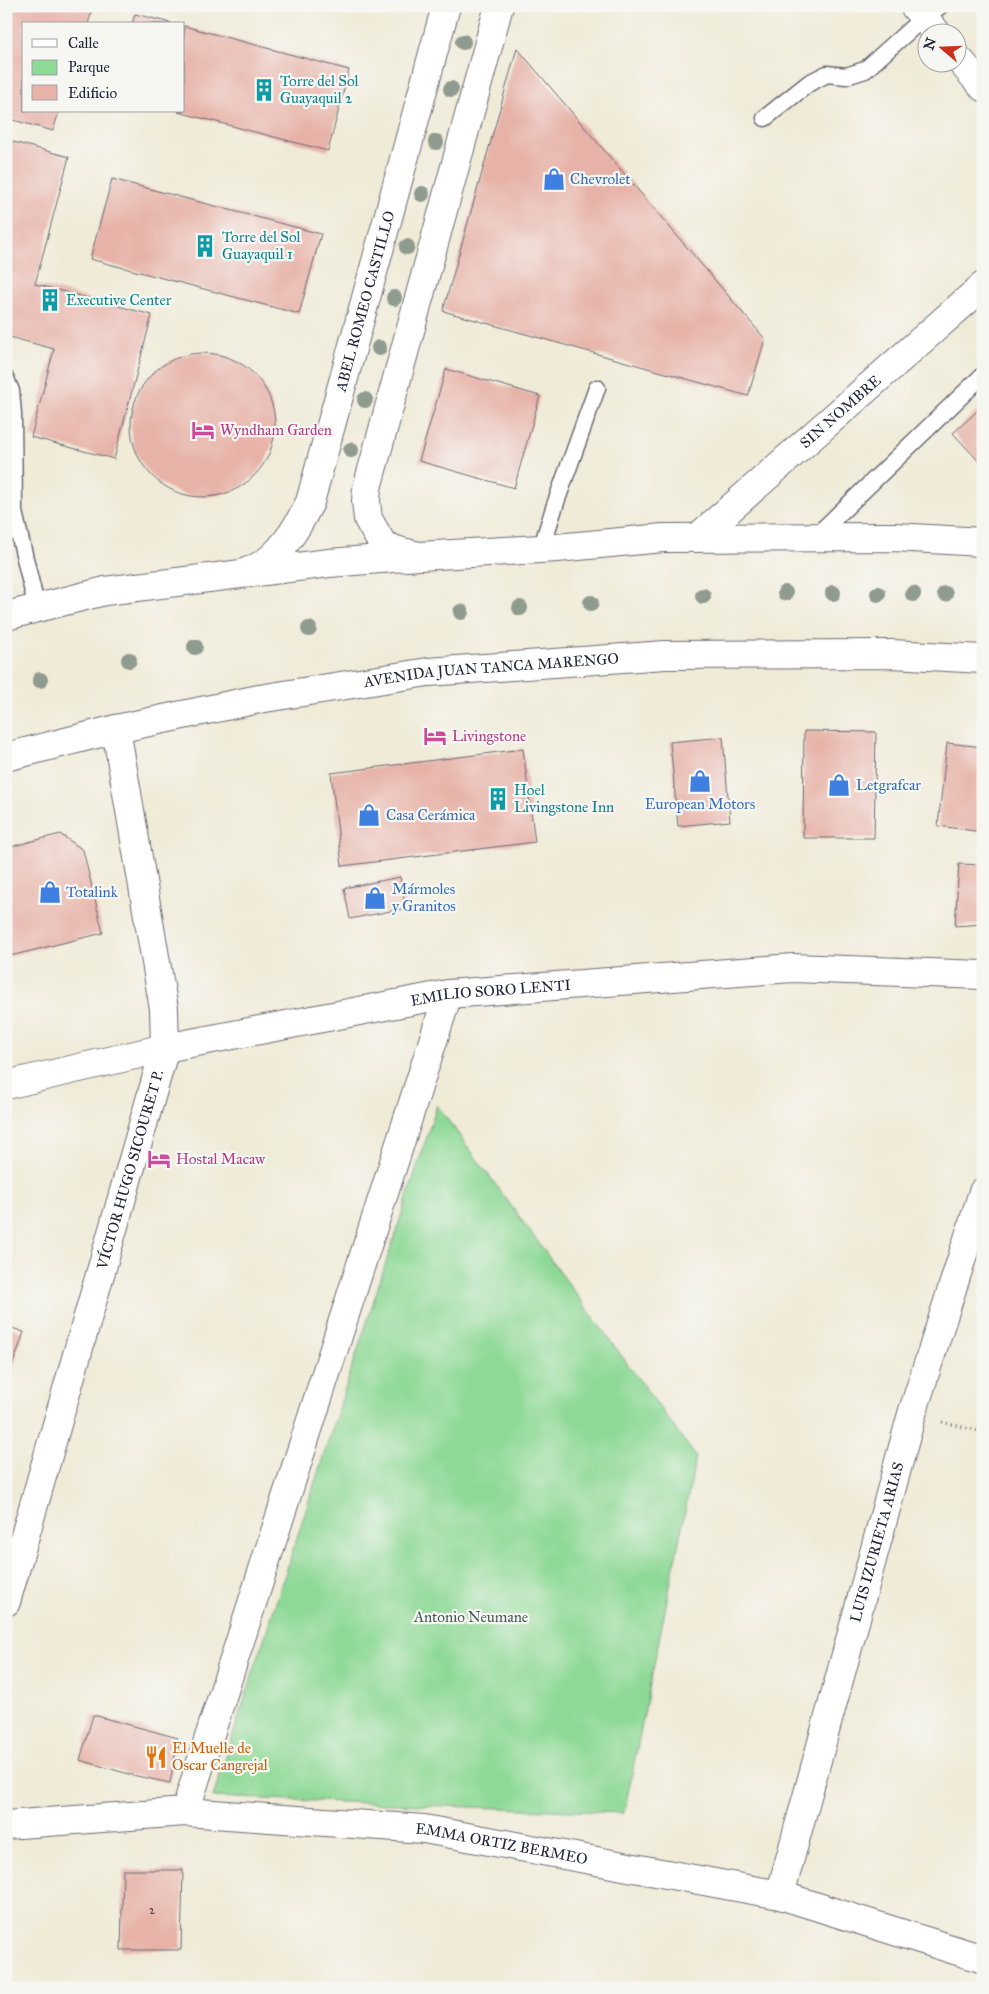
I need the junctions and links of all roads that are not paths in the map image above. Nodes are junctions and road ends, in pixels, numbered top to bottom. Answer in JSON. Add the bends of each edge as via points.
{"nodes":[{"id":1,"x":446,"y":6,"type":"edge"},
{"id":2,"x":499,"y":6,"type":"edge"},
{"id":3,"x":928,"y":16,"type":"edge"},
{"id":4,"x":966,"y":67,"type":"edge"},
{"id":5,"x":983,"y":87,"type":"edge"},
{"id":6,"x":765,"y":118,"type":"dead end"},
{"id":7,"x":983,"y":286,"type":"edge"},
{"id":8,"x":983,"y":375,"type":"edge"},
{"id":9,"x":6,"y":379,"type":"edge"},
{"id":10,"x":598,"y":388,"type":"dead end"},
{"id":11,"x":10,"y":513,"type":"edge"},
{"id":12,"x":815,"y":537,"type":"junction"},
{"id":13,"x":697,"y":538,"type":"junction"},
{"id":14,"x":983,"y":542,"type":"edge"},
{"id":15,"x":541,"y":549,"type":"junction"},
{"id":16,"x":419,"y":556,"type":"junction"},
{"id":17,"x":244,"y":573,"type":"junction"},
{"id":18,"x":37,"y":608,"type":"junction"},
{"id":19,"x":6,"y":616,"type":"edge"},
{"id":20,"x":983,"y":659,"type":"edge"},
{"id":21,"x":116,"y":729,"type":"junction"},
{"id":22,"x":6,"y":757,"type":"edge"},
{"id":23,"x":983,"y":975,"type":"edge"},
{"id":24,"x":448,"y":994,"type":"junction"},
{"id":25,"x":165,"y":1048,"type":"junction"},
{"id":26,"x":6,"y":1085,"type":"edge"},
{"id":27,"x":983,"y":1192,"type":"edge"},
{"id":28,"x":6,"y":1602,"type":"edge"},
{"id":29,"x":185,"y":1812,"type":"junction"},
{"id":30,"x":6,"y":1825,"type":"edge"},
{"id":31,"x":780,"y":1895,"type":"junction"},
{"id":32,"x":983,"y":1959,"type":"edge"}],
"edges":[{"from":1,"to":17,"type":"street","name":"ABEL ROMEO CASTILLO","via":[[310,502],[300,523],[284,544],[265,562]]},
{"from":2,"to":16,"type":"street","via":[[366,501],[368,519],[383,544]]},
{"from":3,"to":6,"type":"lane","via":[[865,70],[846,76],[827,74],[809,83]]},
{"from":4,"to":5,"type":"street"},
{"from":7,"to":13,"type":"street","name":"SIN NOMBRE"},
{"from":8,"to":12,"type":"lane"},
{"from":9,"to":11,"type":"lane","via":[[11,391],[13,414]]},
{"from":10,"to":15,"type":"lane"},
{"from":11,"to":18,"type":"lane"},
{"from":12,"to":13,"type":"street"},
{"from":12,"to":14,"type":"street"},
{"from":13,"to":15,"type":"street"},
{"from":15,"to":16,"type":"street"},
{"from":16,"to":17,"type":"street"},
{"from":17,"to":18,"type":"street","via":[[106,591]]},
{"from":18,"to":19,"type":"street"},
{"from":20,"to":21,"type":"street","name":"AVENIDA JUAN TANCA MARENGO","via":[[892,654],[665,655],[428,672],[259,699]]},
{"from":21,"to":22,"type":"street","name":"AVENIDA JUAN TANCA MARENGO"},
{"from":21,"to":25,"type":"street","name":"VÍCTOR HUGO SICOURET P.","via":[[164,1009]]},
{"from":23,"to":24,"type":"street","name":"EMILIO SORO LENTI","via":[[793,968]]},
{"from":24,"to":25,"type":"street","name":"EMILIO SORO LENTI"},
{"from":24,"to":29,"type":"street"},
{"from":25,"to":26,"type":"street","name":"EMILIO SORO LENTI"},
{"from":25,"to":28,"type":"street","name":"VÍCTOR HUGO SICOURET P."},
{"from":27,"to":31,"type":"street","name":"LUIS IZURIETA ARIAS","via":[[912,1414]]},
{"from":29,"to":30,"type":"street","name":"EMMA ORTIZ BERMEO"},
{"from":29,"to":31,"type":"street","name":"EMMA ORTIZ BERMEO","via":[[424,1829]]},
{"from":31,"to":32,"type":"street","name":"EMMA ORTIZ BERMEO"}]}
